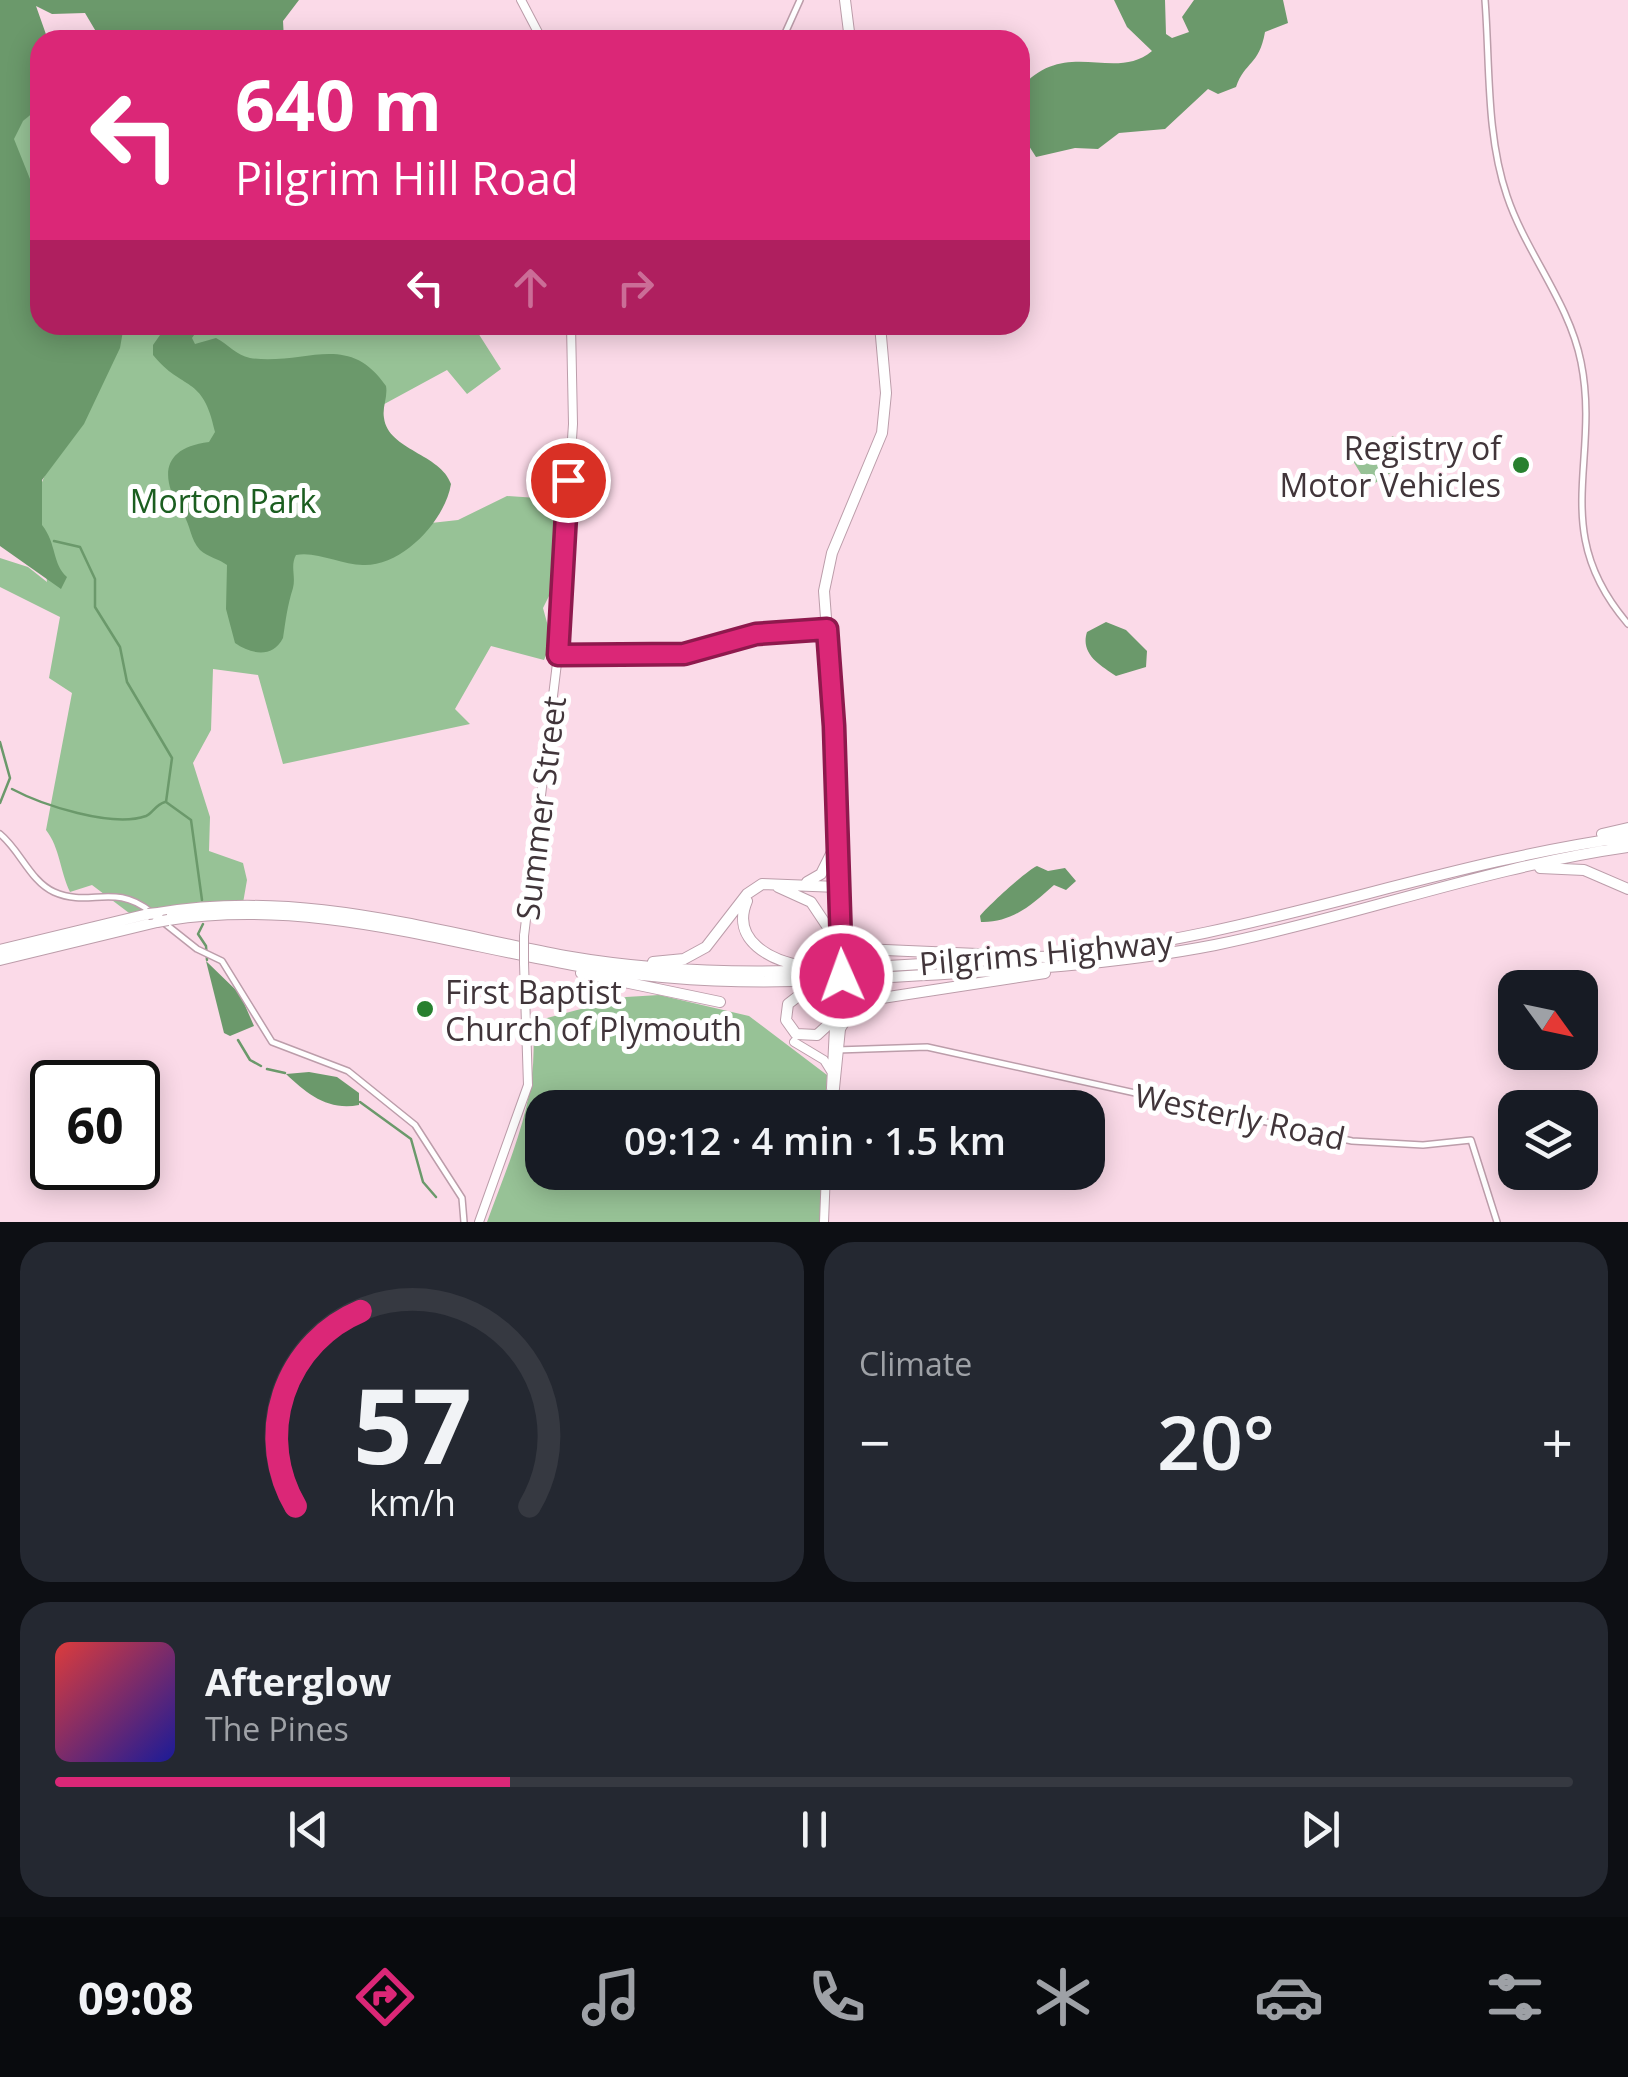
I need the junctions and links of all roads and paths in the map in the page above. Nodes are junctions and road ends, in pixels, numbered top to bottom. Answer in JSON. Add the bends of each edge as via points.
{"nodes":[{"id":1,"x":521,"y":0,"type":"edge"},
{"id":2,"x":800,"y":0,"type":"edge"},
{"id":3,"x":848,"y":0,"type":"edge"},
{"id":4,"x":1485,"y":0,"type":"edge"},
{"id":5,"x":537,"y":30,"type":"edge"},
{"id":6,"x":786,"y":30,"type":"edge"},
{"id":7,"x":851,"y":30,"type":"edge"},
{"id":8,"x":571,"y":335,"type":"edge"},
{"id":9,"x":883,"y":335,"type":"edge"},
{"id":10,"x":1628,"y":624,"type":"edge"},
{"id":11,"x":827,"y":629,"type":"junction"},
{"id":12,"x":558,"y":655,"type":"junction"},
{"id":13,"x":1628,"y":828,"type":"edge"},
{"id":14,"x":0,"y":834,"type":"edge"},
{"id":15,"x":834,"y":834,"type":"junction"},
{"id":16,"x":1628,"y":837,"type":"edge"},
{"id":17,"x":1628,"y":848,"type":"edge"},
{"id":18,"x":1528,"y":853,"type":"junction"},
{"id":19,"x":831,"y":854,"type":"junction"},
{"id":20,"x":1509,"y":869,"type":"junction"},
{"id":21,"x":796,"y":884,"type":"junction"},
{"id":22,"x":836,"y":886,"type":"junction"},
{"id":23,"x":1628,"y":889,"type":"edge"},
{"id":24,"x":158,"y":917,"type":"junction"},
{"id":25,"x":840,"y":929,"type":"junction"},
{"id":26,"x":834,"y":942,"type":"junction"},
{"id":27,"x":0,"y":950,"type":"edge"},
{"id":28,"x":562,"y":955,"type":"junction"},
{"id":29,"x":1046,"y":956,"type":"junction"},
{"id":30,"x":0,"y":960,"type":"edge"},
{"id":31,"x":528,"y":960,"type":"junction"},
{"id":32,"x":1091,"y":963,"type":"junction"},
{"id":33,"x":824,"y":976,"type":"junction"},
{"id":34,"x":854,"y":976,"type":"junction"},
{"id":35,"x":835,"y":997,"type":"junction"},
{"id":36,"x":720,"y":1002,"type":"dead end"},
{"id":37,"x":841,"y":1027,"type":"junction"},
{"id":38,"x":794,"y":1042,"type":"dead end"},
{"id":39,"x":837,"y":1050,"type":"junction"},
{"id":40,"x":832,"y":1074,"type":"junction"},
{"id":41,"x":832,"y":1090,"type":"edge"},
{"id":42,"x":834,"y":1090,"type":"edge"},
{"id":43,"x":825,"y":1190,"type":"edge"},
{"id":44,"x":464,"y":1222,"type":"edge"},
{"id":45,"x":479,"y":1222,"type":"edge"},
{"id":46,"x":824,"y":1222,"type":"edge"},
{"id":47,"x":1497,"y":1222,"type":"edge"}],
"edges":[{"from":1,"to":5,"type":"main road"},
{"from":2,"to":6,"type":"street"},
{"from":3,"to":7,"type":"highway"},
{"from":4,"to":10,"type":"street","via":[[1497,163],[1580,356],[1584,536],[1598,578]]},
{"from":8,"to":12,"type":"main road","name":"Summer Street"},
{"from":9,"to":11,"type":"highway","via":[[888,424],[837,556]]},
{"from":11,"to":12,"type":"main road","via":[[756,634],[684,654]]},
{"from":11,"to":15,"type":"highway"},
{"from":12,"to":31,"type":"main road","name":"Summer Street","bridge":true,"via":[[530,870]]},
{"from":13,"to":18,"type":"highway"},
{"from":14,"to":44,"type":"street","via":[[47,888],[69,896],[130,898],[228,968],[272,1042],[348,1071],[420,1130],[462,1198]]},
{"from":15,"to":19,"type":"highway"},
{"from":15,"to":22,"type":"highway"},
{"from":16,"to":18,"type":"highway","name":"Pilgrims Highway"},
{"from":17,"to":20,"type":"highway","name":"Pilgrims Highway"},
{"from":18,"to":29,"type":"highway","name":"Pilgrims Highway","via":[[1218,933]]},
{"from":19,"to":21,"type":"highway","via":[[818,876]]},
{"from":19,"to":22,"type":"highway"},
{"from":20,"to":23,"type":"highway","via":[[1573,868]]},
{"from":20,"to":32,"type":"highway","name":"Pilgrims Highway","via":[[1230,942]]},
{"from":21,"to":22,"type":"highway"},
{"from":21,"to":28,"type":"highway","via":[[768,882],[751,890],[711,942],[684,958]]},
{"from":22,"to":25,"type":"highway"},
{"from":22,"to":26,"type":"highway"},
{"from":24,"to":27,"type":"highway"},
{"from":24,"to":28,"type":"highway","via":[[261,904],[341,909]]},
{"from":24,"to":30,"type":"highway"},
{"from":24,"to":31,"type":"highway","via":[[318,916]]},
{"from":25,"to":29,"type":"highway","via":[[862,950]]},
{"from":25,"to":37,"type":"main road"},
{"from":26,"to":33,"type":"highway","via":[[823,914],[797,894],[765,888],[745,905],[743,925],[757,947]]},
{"from":26,"to":35,"type":"highway"},
{"from":28,"to":33,"type":"highway"},
{"from":29,"to":34,"type":"highway","name":"Pilgrims Highway"},
{"from":31,"to":33,"type":"highway","via":[[698,981]]},
{"from":31,"to":36,"type":"highway"},
{"from":31,"to":45,"type":"main road","name":"Summer Street","via":[[528,1086]]},
{"from":32,"to":34,"type":"highway","name":"Pilgrims Highway"},
{"from":32,"to":37,"type":"highway","via":[[869,1000],[853,1008]]},
{"from":33,"to":34,"type":"highway","bridge":true},
{"from":33,"to":34,"type":"highway","bridge":true},
{"from":33,"to":35,"type":"highway","via":[[788,1004],[792,1032],[821,1032]]},
{"from":35,"to":39,"type":"main road"},
{"from":37,"to":39,"type":"main road"},
{"from":38,"to":40,"type":"main road","via":[[824,1060]]},
{"from":39,"to":40,"type":"main road"},
{"from":39,"to":42,"type":"main road"},
{"from":39,"to":47,"type":"street","name":"Westerly Road","via":[[927,1047],[1352,1141],[1470,1140]]},
{"from":40,"to":41,"type":"main road"},
{"from":43,"to":46,"type":"main road"}]}
